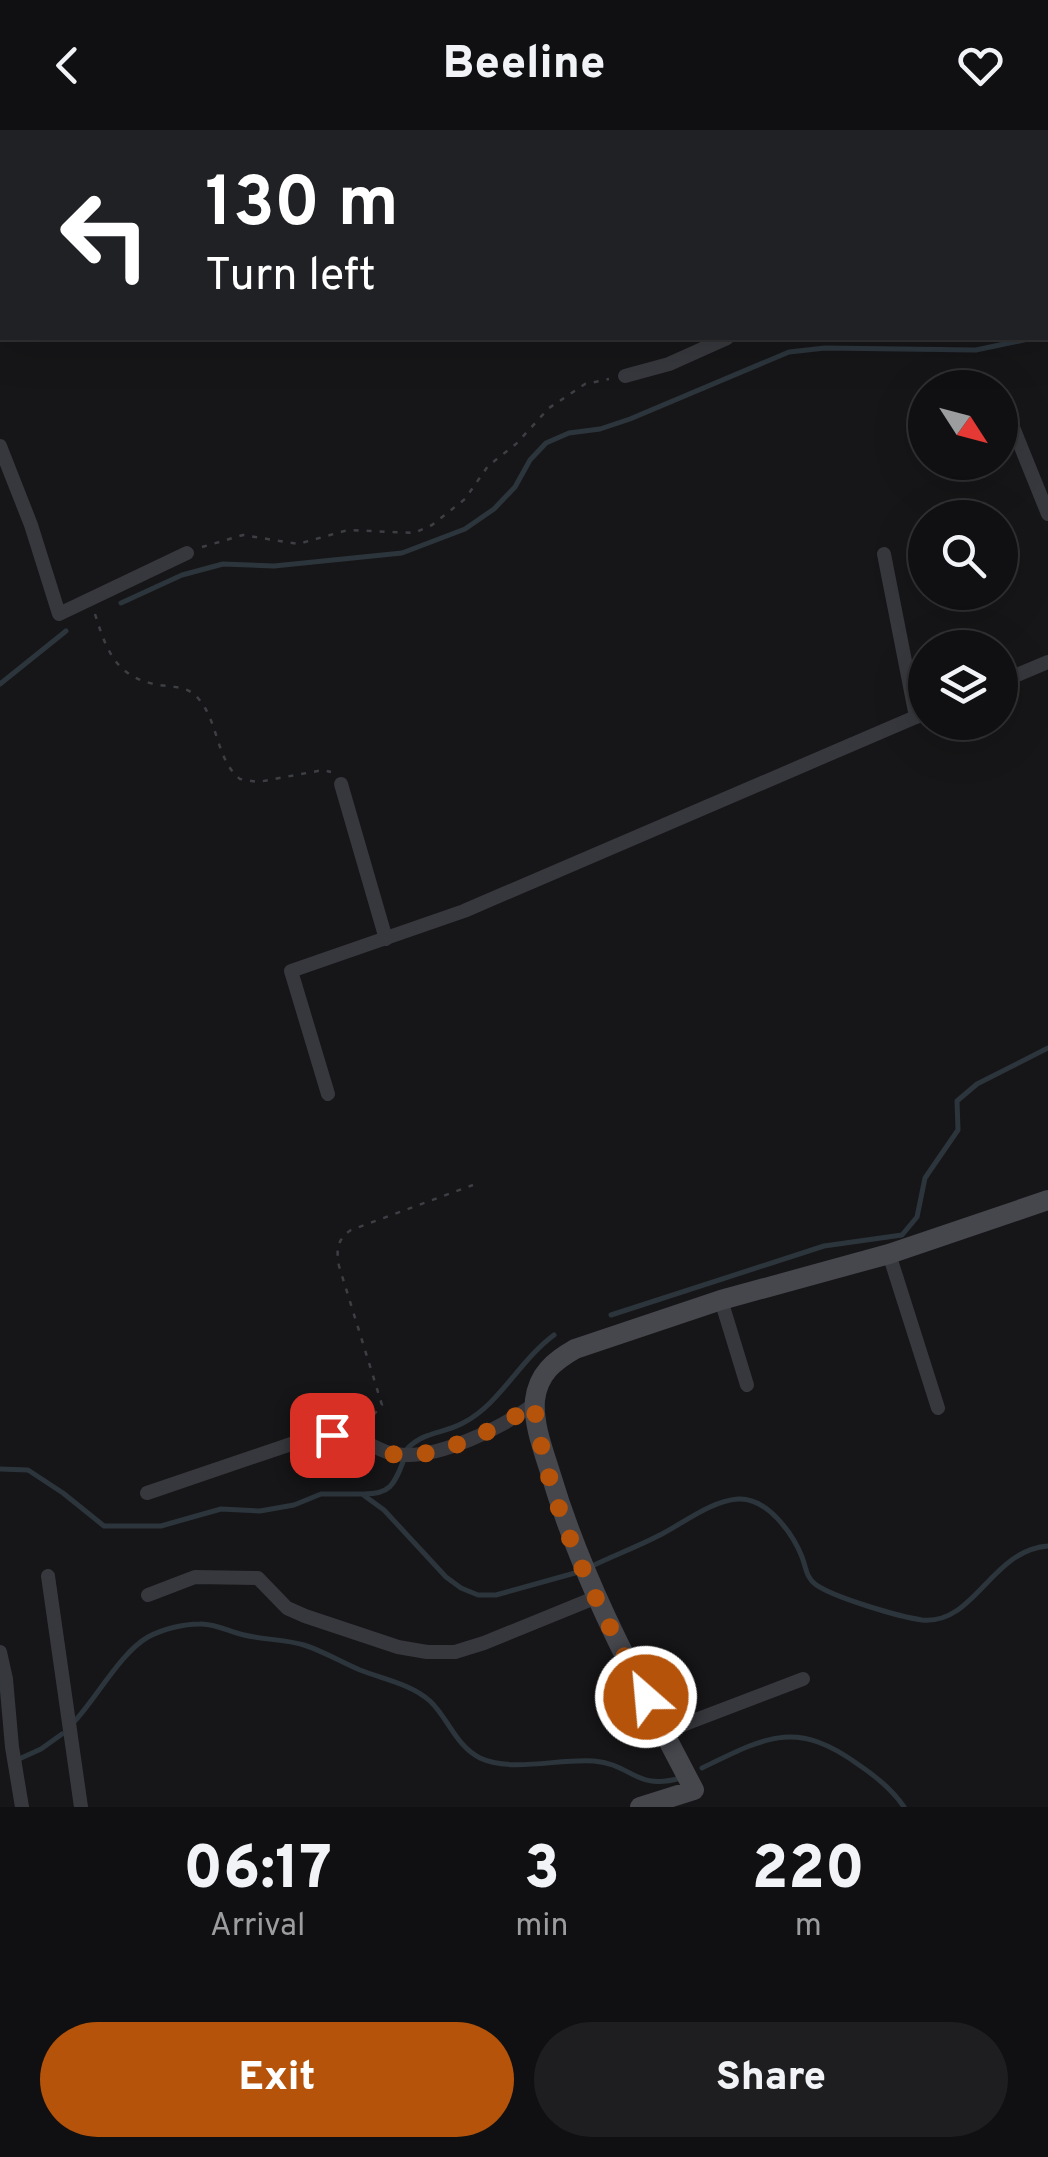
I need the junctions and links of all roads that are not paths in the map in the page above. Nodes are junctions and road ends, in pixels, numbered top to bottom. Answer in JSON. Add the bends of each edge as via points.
{"nodes":[{"id":1,"x":722,"y":340,"type":"edge"},
{"id":2,"x":625,"y":376,"type":"road end"},
{"id":3,"x":1018,"y":439,"type":"edge"},
{"id":4,"x":0,"y":446,"type":"edge"},
{"id":5,"x":1048,"y":514,"type":"edge"},
{"id":6,"x":187,"y":552,"type":"road end"},
{"id":7,"x":884,"y":554,"type":"dead end"},
{"id":8,"x":908,"y":658,"type":"edge"},
{"id":9,"x":1048,"y":662,"type":"edge"},
{"id":10,"x":1018,"y":674,"type":"edge"},
{"id":11,"x":908,"y":721,"type":"edge"},
{"id":12,"x":342,"y":784,"type":"road end"},
{"id":13,"x":386,"y":939,"type":"junction"},
{"id":14,"x":328,"y":1094,"type":"dead end"},
{"id":15,"x":1048,"y":1200,"type":"edge"},
{"id":16,"x":889,"y":1254,"type":"junction"},
{"id":17,"x":722,"y":1300,"type":"junction"},
{"id":18,"x":747,"y":1384,"type":"dead end"},
{"id":19,"x":534,"y":1404,"type":"junction"},
{"id":20,"x":938,"y":1408,"type":"dead end"},
{"id":21,"x":147,"y":1493,"type":"dead end"},
{"id":22,"x":48,"y":1576,"type":"dead end"},
{"id":23,"x":148,"y":1594,"type":"dead end"},
{"id":24,"x":597,"y":1597,"type":"junction"},
{"id":25,"x":0,"y":1652,"type":"edge"},
{"id":26,"x":802,"y":1679,"type":"dead end"},
{"id":27,"x":664,"y":1732,"type":"junction"},
{"id":28,"x":698,"y":1799,"type":"edge"},
{"id":29,"x":22,"y":1807,"type":"edge"},
{"id":30,"x":81,"y":1807,"type":"edge"},
{"id":31,"x":640,"y":1807,"type":"edge"}],
"edges":[{"from":1,"to":2,"type":"street"},
{"from":3,"to":5,"type":"street"},
{"from":4,"to":6,"type":"street","via":[[60,614]]},
{"from":7,"to":8,"type":"street"},
{"from":9,"to":10,"type":"street"},
{"from":11,"to":13,"type":"street"},
{"from":12,"to":13,"type":"street"},
{"from":13,"to":14,"type":"street","via":[[291,971]]},
{"from":15,"to":16,"type":"street"},
{"from":16,"to":17,"type":"street"},
{"from":16,"to":20,"type":"street"},
{"from":17,"to":18,"type":"street"},
{"from":17,"to":19,"type":"street","via":[[555,1360]]},
{"from":19,"to":21,"type":"street","via":[[494,1429],[422,1453],[401,1455],[332,1435]]},
{"from":19,"to":24,"type":"street","via":[[565,1522]]},
{"from":22,"to":30,"type":"street"},
{"from":23,"to":24,"type":"street","via":[[195,1577],[258,1578],[287,1608],[305,1616],[427,1652],[484,1643]]},
{"from":24,"to":27,"type":"street"},
{"from":25,"to":29,"type":"street"},
{"from":26,"to":27,"type":"street"},
{"from":27,"to":28,"type":"street"},
{"from":28,"to":31,"type":"street"}]}
